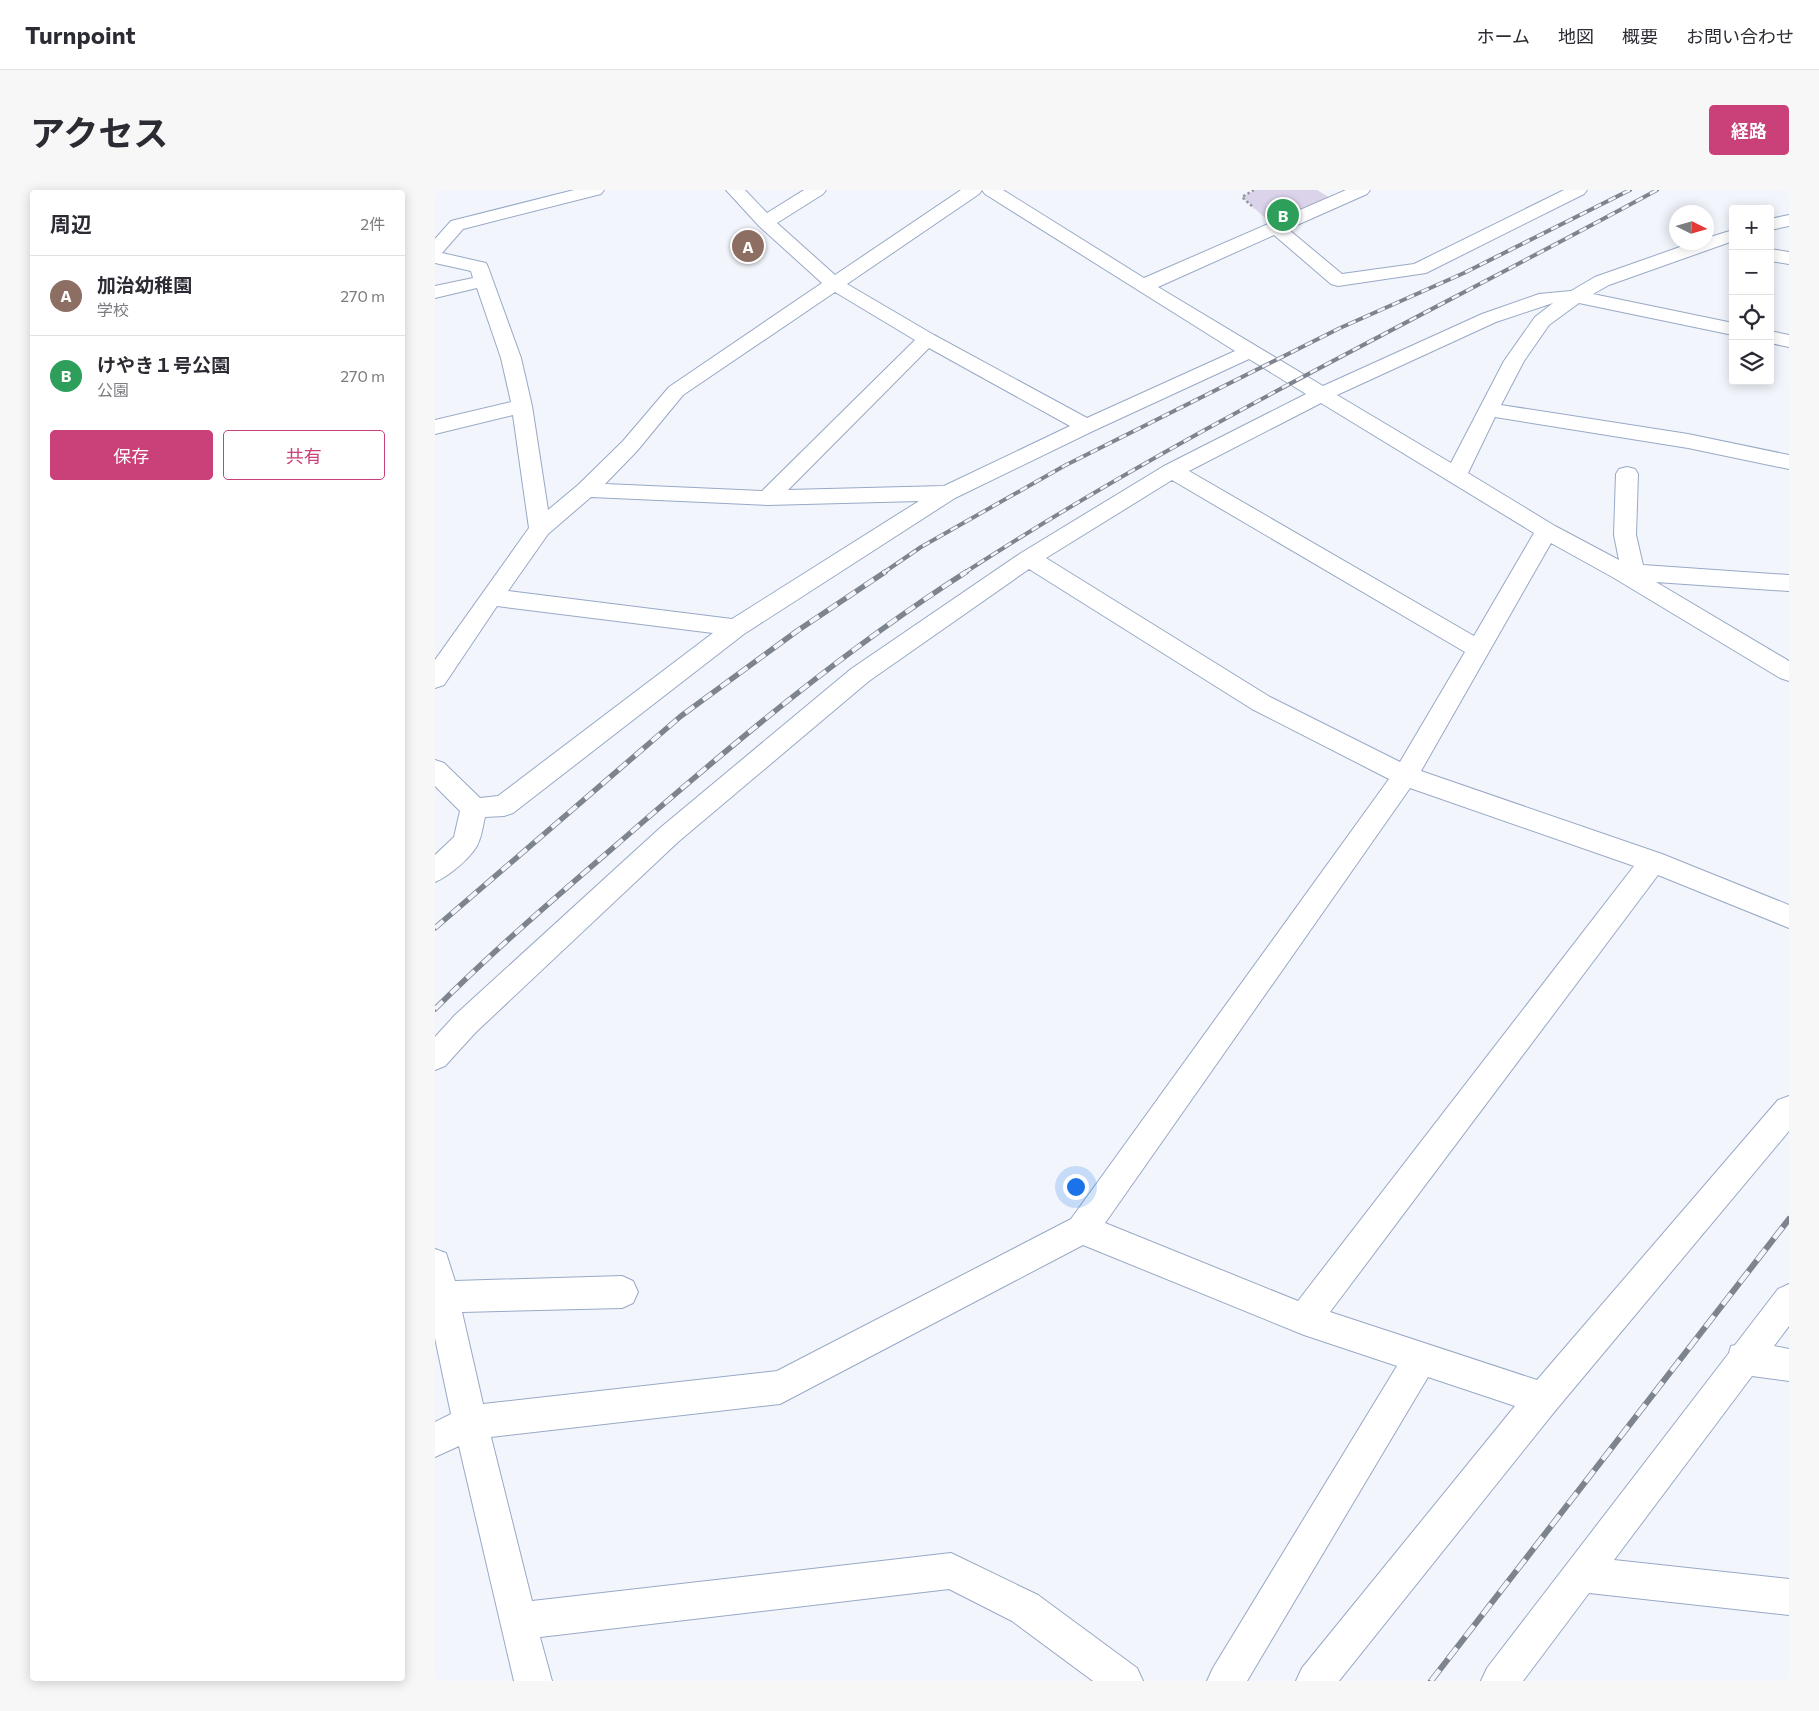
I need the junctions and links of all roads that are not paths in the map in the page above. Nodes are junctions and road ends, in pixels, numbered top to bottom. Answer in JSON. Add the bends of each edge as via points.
{"nodes":[{"id":1,"x":595,"y":190,"type":"edge"},
{"id":2,"x":735,"y":190,"type":"edge"},
{"id":3,"x":817,"y":190,"type":"edge"},
{"id":4,"x":973,"y":190,"type":"edge"},
{"id":5,"x":991,"y":190,"type":"edge"},
{"id":6,"x":1317,"y":190,"type":"edge"},
{"id":7,"x":1361,"y":190,"type":"edge"},
{"id":8,"x":1578,"y":190,"type":"edge"},
{"id":9,"x":1335,"y":201,"type":"junction"},
{"id":10,"x":1789,"y":220,"type":"edge"},
{"id":11,"x":765,"y":222,"type":"junction"},
{"id":12,"x":1774,"y":224,"type":"edge"},
{"id":13,"x":1276,"y":228,"type":"junction"},
{"id":14,"x":1729,"y":236,"type":"edge"},
{"id":15,"x":1714,"y":241,"type":"edge"},
{"id":16,"x":1714,"y":248,"type":"edge"},
{"id":17,"x":435,"y":250,"type":"edge"},
{"id":18,"x":1688,"y":250,"type":"edge"},
{"id":19,"x":1729,"y":250,"type":"edge"},
{"id":20,"x":1774,"y":256,"type":"edge"},
{"id":21,"x":435,"y":257,"type":"edge"},
{"id":22,"x":1789,"y":258,"type":"edge"},
{"id":23,"x":484,"y":281,"type":"junction"},
{"id":24,"x":833,"y":284,"type":"junction"},
{"id":25,"x":1143,"y":286,"type":"junction"},
{"id":26,"x":435,"y":292,"type":"edge"},
{"id":27,"x":1575,"y":296,"type":"junction"},
{"id":28,"x":1729,"y":328,"type":"edge"},
{"id":29,"x":1774,"y":338,"type":"edge"},
{"id":30,"x":927,"y":339,"type":"junction"},
{"id":31,"x":1789,"y":341,"type":"edge"},
{"id":32,"x":1251,"y":351,"type":"junction"},
{"id":33,"x":1322,"y":394,"type":"junction"},
{"id":34,"x":522,"y":406,"type":"junction"},
{"id":35,"x":1488,"y":409,"type":"junction"},
{"id":36,"x":1086,"y":426,"type":"junction"},
{"id":37,"x":435,"y":427,"type":"edge"},
{"id":38,"x":1789,"y":462,"type":"edge"},
{"id":39,"x":1172,"y":472,"type":"junction"},
{"id":40,"x":1627,"y":474,"type":"dead end"},
{"id":41,"x":1456,"y":476,"type":"junction"},
{"id":42,"x":586,"y":490,"type":"junction"},
{"id":43,"x":947,"y":493,"type":"junction"},
{"id":44,"x":767,"y":498,"type":"junction"},
{"id":45,"x":541,"y":529,"type":"junction"},
{"id":46,"x":1547,"y":531,"type":"junction"},
{"id":47,"x":1029,"y":558,"type":"junction"},
{"id":48,"x":1628,"y":572,"type":"junction"},
{"id":49,"x":1789,"y":583,"type":"edge"},
{"id":50,"x":491,"y":597,"type":"junction"},
{"id":51,"x":736,"y":628,"type":"junction"},
{"id":52,"x":1479,"y":649,"type":"junction"},
{"id":53,"x":1789,"y":672,"type":"edge"},
{"id":54,"x":435,"y":679,"type":"edge"},
{"id":55,"x":435,"y":770,"type":"edge"},
{"id":56,"x":1405,"y":776,"type":"junction"},
{"id":57,"x":474,"y":808,"type":"junction"},
{"id":58,"x":1653,"y":862,"type":"junction"},
{"id":59,"x":435,"y":871,"type":"edge"},
{"id":60,"x":1789,"y":917,"type":"edge"},
{"id":61,"x":435,"y":1057,"type":"edge"},
{"id":62,"x":1789,"y":1109,"type":"edge"},
{"id":63,"x":1082,"y":1229,"type":"junction"},
{"id":64,"x":435,"y":1264,"type":"edge"},
{"id":65,"x":622,"y":1292,"type":"dead end"},
{"id":66,"x":442,"y":1297,"type":"junction"},
{"id":67,"x":1789,"y":1300,"type":"edge"},
{"id":68,"x":1304,"y":1319,"type":"junction"},
{"id":69,"x":1421,"y":1358,"type":"junction"},
{"id":70,"x":1743,"y":1358,"type":"junction"},
{"id":71,"x":1789,"y":1365,"type":"edge"},
{"id":72,"x":1543,"y":1399,"type":"junction"},
{"id":73,"x":470,"y":1422,"type":"junction"},
{"id":74,"x":435,"y":1440,"type":"edge"},
{"id":75,"x":1581,"y":1574,"type":"junction"},
{"id":76,"x":1789,"y":1597,"type":"edge"},
{"id":77,"x":519,"y":1621,"type":"junction"},
{"id":78,"x":533,"y":1681,"type":"edge"},
{"id":79,"x":1124,"y":1681,"type":"edge"},
{"id":80,"x":1226,"y":1681,"type":"edge"},
{"id":81,"x":1315,"y":1681,"type":"edge"},
{"id":82,"x":1500,"y":1681,"type":"edge"}],
"edges":[{"from":1,"to":17,"type":"street","via":[[457,225]]},
{"from":2,"to":11,"type":"street"},
{"from":3,"to":11,"type":"street"},
{"from":4,"to":24,"type":"street"},
{"from":5,"to":25,"type":"street"},
{"from":6,"to":9,"type":"street"},
{"from":7,"to":9,"type":"street"},
{"from":8,"to":13,"type":"street","via":[[1419,269],[1338,280]]},
{"from":9,"to":13,"type":"street"},
{"from":10,"to":12,"type":"street"},
{"from":11,"to":24,"type":"street"},
{"from":13,"to":25,"type":"street"},
{"from":14,"to":15,"type":"street"},
{"from":16,"to":19,"type":"street"},
{"from":18,"to":27,"type":"street","via":[[1602,281]]},
{"from":20,"to":22,"type":"street"},
{"from":21,"to":23,"type":"street","via":[[479,267]]},
{"from":23,"to":26,"type":"street"},
{"from":23,"to":34,"type":"street","via":[[511,358]]},
{"from":24,"to":30,"type":"street"},
{"from":24,"to":42,"type":"street","via":[[676,391],[630,446]]},
{"from":25,"to":32,"type":"street"},
{"from":27,"to":28,"type":"street"},
{"from":27,"to":33,"type":"street","via":[[1546,298],[1489,318]]},
{"from":27,"to":35,"type":"street","via":[[1542,321],[1514,360]]},
{"from":29,"to":31,"type":"street"},
{"from":30,"to":36,"type":"street"},
{"from":30,"to":44,"type":"street"},
{"from":32,"to":33,"type":"street"},
{"from":32,"to":36,"type":"street"},
{"from":33,"to":39,"type":"street"},
{"from":33,"to":41,"type":"street"},
{"from":34,"to":37,"type":"street"},
{"from":34,"to":45,"type":"street"},
{"from":35,"to":38,"type":"street","via":[[1688,441]]},
{"from":35,"to":41,"type":"street"},
{"from":36,"to":43,"type":"street"},
{"from":39,"to":47,"type":"street"},
{"from":39,"to":52,"type":"street"},
{"from":40,"to":48,"type":"street","via":[[1625,534]]},
{"from":41,"to":46,"type":"street"},
{"from":42,"to":44,"type":"street"},
{"from":42,"to":45,"type":"street"},
{"from":43,"to":44,"type":"street"},
{"from":43,"to":51,"type":"street"},
{"from":45,"to":50,"type":"street"},
{"from":46,"to":48,"type":"street"},
{"from":46,"to":52,"type":"street"},
{"from":47,"to":56,"type":"street","via":[[1261,703]]},
{"from":47,"to":61,"type":"street","via":[[852,681],[669,836],[465,1024]]},
{"from":48,"to":49,"type":"street"},
{"from":48,"to":53,"type":"street"},
{"from":50,"to":51,"type":"street"},
{"from":50,"to":54,"type":"street"},
{"from":51,"to":57,"type":"street","via":[[504,806]]},
{"from":52,"to":56,"type":"street"},
{"from":55,"to":57,"type":"street"},
{"from":56,"to":58,"type":"street"},
{"from":56,"to":63,"type":"street"},
{"from":57,"to":59,"type":"street","via":[[466,842]]},
{"from":58,"to":60,"type":"street"},
{"from":58,"to":68,"type":"street"},
{"from":62,"to":72,"type":"street"},
{"from":63,"to":68,"type":"street"},
{"from":63,"to":73,"type":"street","via":[[780,1387]]},
{"from":64,"to":66,"type":"street"},
{"from":65,"to":66,"type":"street"},
{"from":66,"to":73,"type":"street"},
{"from":67,"to":70,"type":"street"},
{"from":68,"to":69,"type":"street"},
{"from":69,"to":72,"type":"street"},
{"from":69,"to":80,"type":"street"},
{"from":70,"to":71,"type":"street"},
{"from":70,"to":75,"type":"street"},
{"from":72,"to":81,"type":"street"},
{"from":73,"to":74,"type":"street"},
{"from":73,"to":77,"type":"street"},
{"from":75,"to":76,"type":"street"},
{"from":75,"to":82,"type":"street"},
{"from":77,"to":78,"type":"street"},
{"from":77,"to":79,"type":"street","via":[[951,1571],[1025,1608]]}]}
